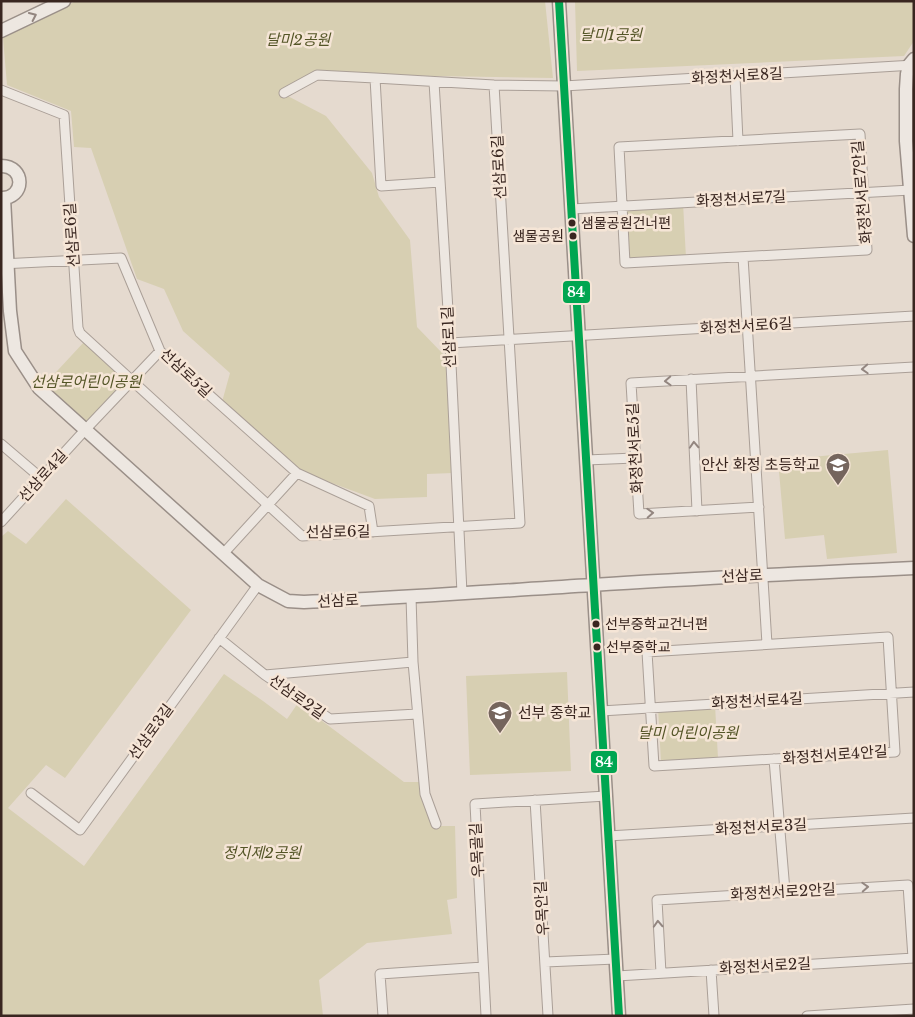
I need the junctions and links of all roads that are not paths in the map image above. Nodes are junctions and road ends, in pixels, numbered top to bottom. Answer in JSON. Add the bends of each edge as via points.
{"nodes":[{"id":1,"x":64,"y":1,"type":"edge"},
{"id":2,"x":559,"y":1,"type":"edge"},
{"id":3,"x":1,"y":31,"type":"edge"},
{"id":4,"x":912,"y":63,"type":"edge"},
{"id":5,"x":736,"y":76,"type":"junction"},
{"id":6,"x":375,"y":78,"type":"junction"},
{"id":7,"x":434,"y":82,"type":"junction"},
{"id":8,"x":494,"y":85,"type":"junction"},
{"id":9,"x":564,"y":86,"type":"junction"},
{"id":10,"x":1,"y":90,"type":"edge"},
{"id":11,"x":284,"y":93,"type":"dead end"},
{"id":12,"x":738,"y":141,"type":"junction"},
{"id":13,"x":2,"y":163,"type":"edge"},
{"id":14,"x":440,"y":182,"type":"junction"},
{"id":15,"x":911,"y":190,"type":"junction"},
{"id":16,"x":864,"y":192,"type":"junction"},
{"id":17,"x":3,"y":198,"type":"edge"},
{"id":18,"x":622,"y":206,"type":"junction"},
{"id":19,"x":571,"y":209,"type":"junction"},
{"id":20,"x":914,"y":236,"type":"edge"},
{"id":21,"x":743,"y":257,"type":"junction"},
{"id":22,"x":73,"y":260,"type":"junction"},
{"id":23,"x":4,"y":264,"type":"edge"},
{"id":24,"x":914,"y":316,"type":"edge"},
{"id":25,"x":747,"y":326,"type":"junction"},
{"id":26,"x":579,"y":336,"type":"junction"},
{"id":27,"x":509,"y":340,"type":"junction"},
{"id":28,"x":450,"y":344,"type":"junction"},
{"id":29,"x":160,"y":351,"type":"junction"},
{"id":30,"x":914,"y":367,"type":"edge"},
{"id":31,"x":750,"y":376,"type":"junction"},
{"id":32,"x":691,"y":379,"type":"junction"},
{"id":33,"x":132,"y":381,"type":"junction"},
{"id":34,"x":85,"y":430,"type":"junction"},
{"id":35,"x":1,"y":444,"type":"edge"},
{"id":36,"x":636,"y":458,"type":"junction"},
{"id":37,"x":586,"y":460,"type":"junction"},
{"id":38,"x":297,"y":472,"type":"junction"},
{"id":39,"x":41,"y":478,"type":"junction"},
{"id":40,"x":268,"y":505,"type":"junction"},
{"id":41,"x":758,"y":507,"type":"junction"},
{"id":42,"x":698,"y":511,"type":"junction"},
{"id":43,"x":1,"y":522,"type":"edge"},
{"id":44,"x":459,"y":527,"type":"junction"},
{"id":45,"x":373,"y":532,"type":"junction"},
{"id":46,"x":223,"y":554,"type":"junction"},
{"id":47,"x":914,"y":568,"type":"edge"},
{"id":48,"x":763,"y":575,"type":"junction"},
{"id":49,"x":594,"y":585,"type":"junction"},
{"id":50,"x":258,"y":586,"type":"junction"},
{"id":51,"x":462,"y":593,"type":"junction"},
{"id":52,"x":410,"y":597,"type":"junction"},
{"id":53,"x":219,"y":638,"type":"junction"},
{"id":54,"x":767,"y":644,"type":"junction"},
{"id":55,"x":413,"y":662,"type":"junction"},
{"id":56,"x":265,"y":675,"type":"junction"},
{"id":57,"x":914,"y":692,"type":"edge"},
{"id":58,"x":891,"y":694,"type":"junction"},
{"id":59,"x":650,"y":708,"type":"junction"},
{"id":60,"x":601,"y":711,"type":"junction"},
{"id":61,"x":417,"y":714,"type":"junction"},
{"id":62,"x":774,"y":759,"type":"junction"},
{"id":63,"x":31,"y":793,"type":"dead end"},
{"id":64,"x":606,"y":796,"type":"junction"},
{"id":65,"x":535,"y":800,"type":"junction"},
{"id":66,"x":914,"y":818,"type":"edge"},
{"id":67,"x":436,"y":824,"type":"dead end"},
{"id":68,"x":779,"y":826,"type":"junction"},
{"id":69,"x":608,"y":836,"type":"junction"},
{"id":70,"x":785,"y":891,"type":"junction"},
{"id":71,"x":913,"y":958,"type":"edge"},
{"id":72,"x":616,"y":959,"type":"junction"},
{"id":73,"x":545,"y":962,"type":"junction"},
{"id":74,"x":483,"y":967,"type":"junction"},
{"id":75,"x":711,"y":970,"type":"junction"},
{"id":76,"x":661,"y":973,"type":"junction"},
{"id":77,"x":616,"y":976,"type":"junction"},
{"id":78,"x":914,"y":1009,"type":"edge"},
{"id":79,"x":383,"y":1016,"type":"edge"},
{"id":80,"x":486,"y":1016,"type":"edge"},
{"id":81,"x":548,"y":1016,"type":"edge"},
{"id":82,"x":619,"y":1016,"type":"edge"},
{"id":83,"x":714,"y":1016,"type":"edge"},
{"id":84,"x":807,"y":1016,"type":"edge"}],
"edges":[{"from":3,"to":1,"type":"street","one_way":true},
{"from":2,"to":9,"type":"street"},
{"from":4,"to":5,"type":"street","name":"화정천서로8길"},
{"from":4,"to":15,"type":"street","via":[[907,74],[906,97]]},
{"from":5,"to":9,"type":"street","name":"화정천서로8길"},
{"from":5,"to":12,"type":"street"},
{"from":6,"to":7,"type":"street","name":"화정천서로8길"},
{"from":6,"to":11,"type":"street","via":[[318,76]]},
{"from":6,"to":14,"type":"street","via":[[381,186]]},
{"from":7,"to":8,"type":"street","name":"화정천서로8길"},
{"from":7,"to":14,"type":"street","name":"선삼로1길"},
{"from":8,"to":9,"type":"street","name":"화정천서로8길"},
{"from":8,"to":27,"type":"street","name":"선삼로6길"},
{"from":9,"to":19,"type":"street"},
{"from":10,"to":22,"type":"street","name":"선삼로6길","via":[[64,115]]},
{"from":12,"to":16,"type":"street","name":"화정천서로7안길","via":[[860,134]]},
{"from":12,"to":18,"type":"street","name":"화정천서로7안길","via":[[619,147]]},
{"from":13,"to":17,"type":"street","name":"선삼로","via":[[12,168],[20,181],[14,194]]},
{"from":14,"to":28,"type":"street","name":"선삼로1길"},
{"from":15,"to":16,"type":"street","name":"화정천서로7길"},
{"from":15,"to":20,"type":"street"},
{"from":16,"to":18,"type":"street","name":"화정천서로7길"},
{"from":16,"to":21,"type":"street","name":"화정천서로7안길","via":[[867,250]]},
{"from":17,"to":23,"type":"street","name":"선삼로"},
{"from":18,"to":19,"type":"street","name":"화정천서로7길"},
{"from":18,"to":21,"type":"street","name":"화정천서로7안길","via":[[625,264]]},
{"from":19,"to":26,"type":"street"},
{"from":21,"to":25,"type":"street"},
{"from":22,"to":23,"type":"street","name":"선삼로5길"},
{"from":22,"to":29,"type":"street","name":"선삼로5길","via":[[121,258]]},
{"from":22,"to":33,"type":"street","name":"선삼로6길","via":[[80,333]]},
{"from":23,"to":34,"type":"street","name":"선삼로","via":[[15,351],[39,388]]},
{"from":24,"to":25,"type":"street","name":"화정천서로6길"},
{"from":25,"to":26,"type":"street","name":"화정천서로6길"},
{"from":25,"to":31,"type":"street"},
{"from":26,"to":27,"type":"street","name":"화정천서로6길"},
{"from":26,"to":37,"type":"street"},
{"from":27,"to":28,"type":"street","name":"화정천서로6길"},
{"from":27,"to":44,"type":"street","name":"선삼로6길","via":[[520,523]]},
{"from":28,"to":44,"type":"street","name":"선삼로1길"},
{"from":29,"to":33,"type":"street","name":"선삼로4길"},
{"from":29,"to":38,"type":"street","name":"선삼로5길"},
{"from":30,"to":31,"type":"street","name":"화정천서로5길","one_way":true},
{"from":31,"to":32,"type":"street","name":"화정천서로5길"},
{"from":31,"to":41,"type":"street"},
{"from":32,"to":36,"type":"street","name":"화정천서로5길","one_way":true,"via":[[631,383]]},
{"from":42,"to":32,"type":"street","one_way":true},
{"from":33,"to":34,"type":"street","name":"선삼로4길"},
{"from":33,"to":40,"type":"street","name":"선삼로6길"},
{"from":34,"to":39,"type":"street","name":"선삼로4길"},
{"from":34,"to":46,"type":"street","name":"선삼로"},
{"from":35,"to":39,"type":"street"},
{"from":36,"to":37,"type":"street"},
{"from":36,"to":42,"type":"street","name":"화정천서로5길","one_way":true,"via":[[639,514]]},
{"from":37,"to":49,"type":"street"},
{"from":38,"to":40,"type":"street"},
{"from":38,"to":45,"type":"street","name":"선삼로5길","via":[[369,506]]},
{"from":39,"to":43,"type":"street","name":"선삼로4길"},
{"from":40,"to":45,"type":"street","name":"선삼로6길","via":[[302,536]]},
{"from":40,"to":46,"type":"street"},
{"from":41,"to":42,"type":"street","name":"화정천서로5길"},
{"from":41,"to":48,"type":"street"},
{"from":44,"to":45,"type":"street","name":"선삼로6길"},
{"from":44,"to":51,"type":"street","name":"선삼로1길"},
{"from":46,"to":50,"type":"street","name":"선삼로"},
{"from":47,"to":48,"type":"street","name":"선삼로"},
{"from":48,"to":49,"type":"street","name":"선삼로"},
{"from":48,"to":54,"type":"street"},
{"from":49,"to":51,"type":"street","name":"선삼로"},
{"from":49,"to":60,"type":"street"},
{"from":50,"to":52,"type":"street","name":"선삼로","via":[[288,602]]},
{"from":50,"to":53,"type":"street","name":"선삼로3길"},
{"from":51,"to":52,"type":"street","name":"선삼로"},
{"from":52,"to":55,"type":"street"},
{"from":53,"to":56,"type":"street","name":"선삼로2길"},
{"from":53,"to":63,"type":"street","name":"선삼로3길","via":[[80,830]]},
{"from":54,"to":58,"type":"street","name":"화정천서로4안길","via":[[888,637]]},
{"from":54,"to":59,"type":"street","name":"화정천서로4안길","via":[[647,652]]},
{"from":55,"to":56,"type":"street"},
{"from":55,"to":61,"type":"street"},
{"from":56,"to":61,"type":"street","name":"선삼로2길","via":[[330,719]]},
{"from":57,"to":58,"type":"street","name":"화정천서로4길"},
{"from":58,"to":59,"type":"street","name":"화정천서로4길"},
{"from":58,"to":62,"type":"street","name":"화정천서로4안길","via":[[895,752]]},
{"from":59,"to":60,"type":"street","name":"화정천서로4길"},
{"from":59,"to":62,"type":"street","name":"화정천서로4안길","via":[[654,766]]},
{"from":60,"to":64,"type":"street"},
{"from":61,"to":67,"type":"street","via":[[425,794]]},
{"from":62,"to":68,"type":"street"},
{"from":64,"to":65,"type":"street","name":"우목골길"},
{"from":64,"to":69,"type":"street"},
{"from":65,"to":73,"type":"street","name":"우목안길"},
{"from":65,"to":74,"type":"street","name":"우목골길","via":[[475,804]]},
{"from":66,"to":68,"type":"street","name":"화정천서로3길"},
{"from":68,"to":69,"type":"street","name":"화정천서로3길"},
{"from":68,"to":70,"type":"street"},
{"from":69,"to":72,"type":"street"},
{"from":70,"to":71,"type":"street","name":"화정천서로2안길","one_way":true,"via":[[908,885]]},
{"from":76,"to":70,"type":"street","name":"화정천서로2안길","one_way":true,"via":[[657,900]]},
{"from":71,"to":75,"type":"street","name":"화정천서로2길"},
{"from":72,"to":73,"type":"street"},
{"from":72,"to":77,"type":"street"},
{"from":73,"to":81,"type":"street","name":"우목안길"},
{"from":74,"to":79,"type":"street","via":[[380,974]]},
{"from":74,"to":80,"type":"street","name":"우목골길"},
{"from":75,"to":76,"type":"street","name":"화정천서로2길"},
{"from":75,"to":83,"type":"street"},
{"from":76,"to":77,"type":"street","name":"화정천서로2길"},
{"from":77,"to":82,"type":"street"},
{"from":78,"to":84,"type":"street"}]}
